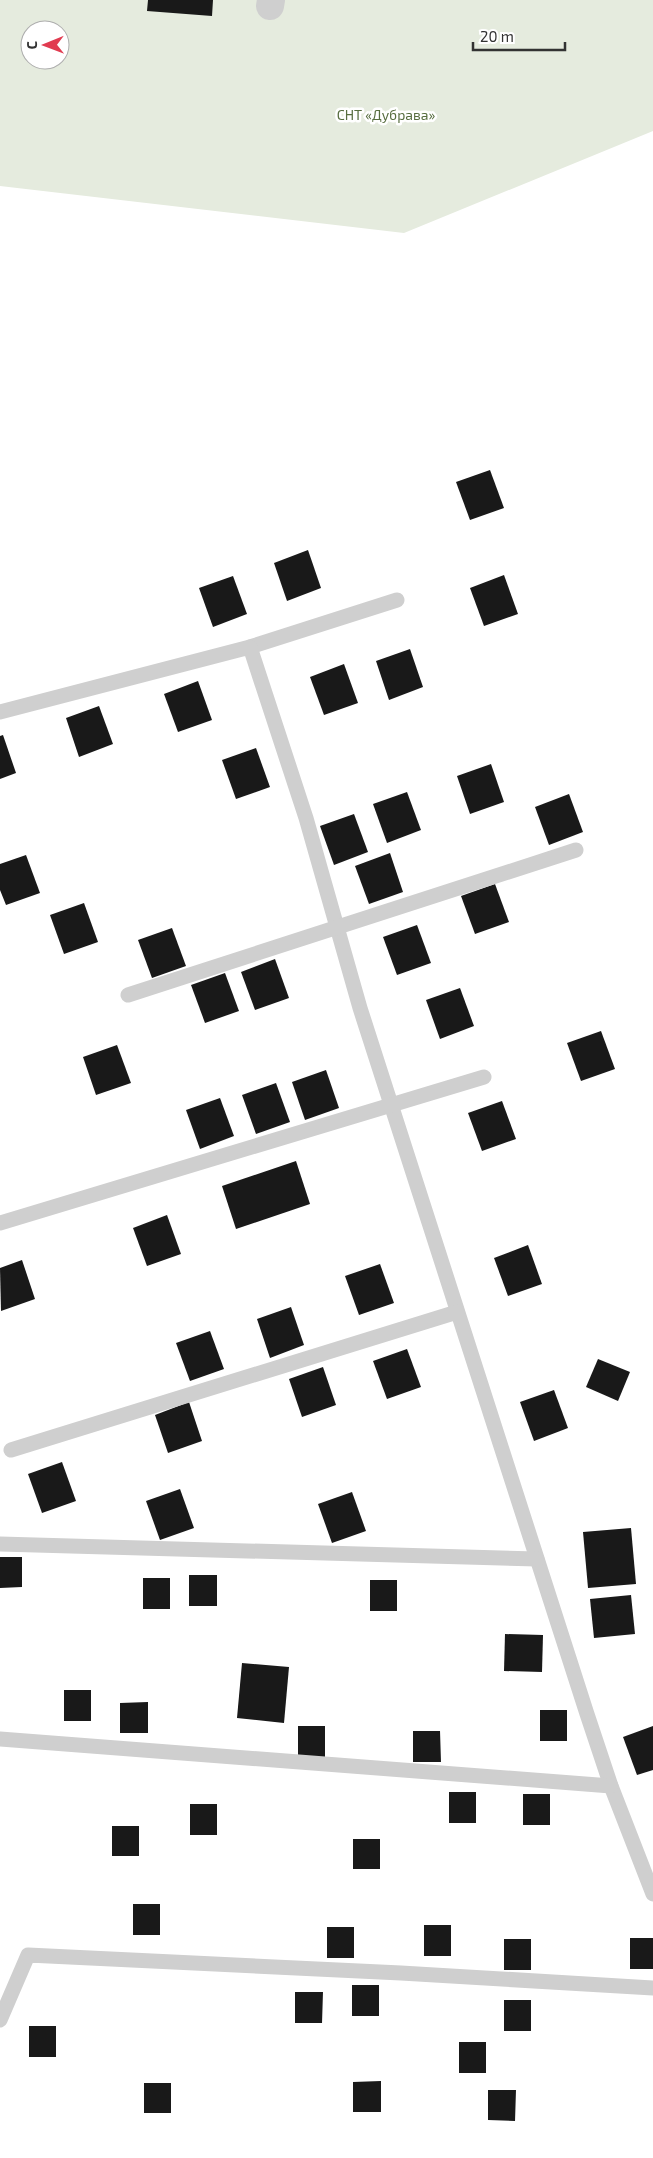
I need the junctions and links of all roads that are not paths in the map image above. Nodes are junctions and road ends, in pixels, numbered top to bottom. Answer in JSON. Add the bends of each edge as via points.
{"nodes":[{"id":1,"x":397,"y":600,"type":"dead end"},
{"id":2,"x":250,"y":647,"type":"junction"},
{"id":3,"x":0,"y":712,"type":"edge"},
{"id":4,"x":576,"y":850,"type":"dead end"},
{"id":5,"x":337,"y":927,"type":"junction"},
{"id":6,"x":128,"y":995,"type":"dead end"},
{"id":7,"x":484,"y":1077,"type":"dead end"},
{"id":8,"x":391,"y":1104,"type":"junction"},
{"id":9,"x":0,"y":1223,"type":"edge"},
{"id":10,"x":457,"y":1312,"type":"junction"},
{"id":11,"x":11,"y":1450,"type":"dead end"},
{"id":12,"x":0,"y":1544,"type":"edge"},
{"id":13,"x":537,"y":1559,"type":"junction"},
{"id":14,"x":0,"y":1739,"type":"edge"},
{"id":15,"x":612,"y":1786,"type":"junction"},
{"id":16,"x":653,"y":1894,"type":"edge"},
{"id":17,"x":653,"y":1988,"type":"edge"},
{"id":18,"x":0,"y":2020,"type":"edge"}],
"edges":[{"from":1,"to":2,"type":"lane"},
{"from":2,"to":3,"type":"lane"},
{"from":2,"to":5,"type":"lane","via":[[306,818]]},
{"from":4,"to":5,"type":"lane"},
{"from":5,"to":6,"type":"lane"},
{"from":5,"to":8,"type":"lane"},
{"from":7,"to":8,"type":"lane"},
{"from":8,"to":9,"type":"lane"},
{"from":8,"to":10,"type":"lane"},
{"from":10,"to":11,"type":"lane"},
{"from":10,"to":13,"type":"lane"},
{"from":12,"to":13,"type":"lane"},
{"from":13,"to":15,"type":"lane"},
{"from":14,"to":15,"type":"lane"},
{"from":15,"to":16,"type":"lane"},
{"from":17,"to":18,"type":"lane","via":[[28,1955]]}]}
